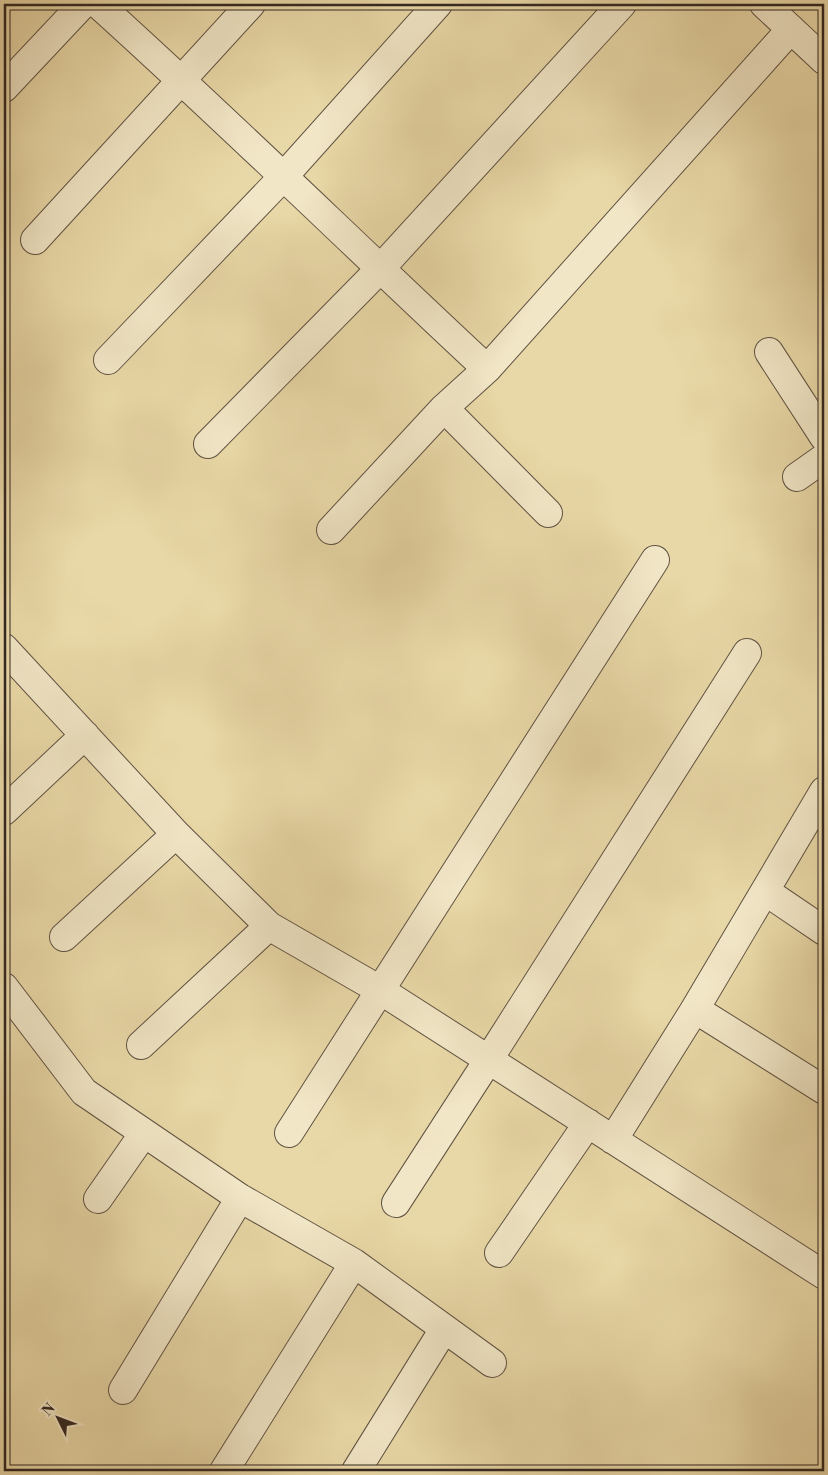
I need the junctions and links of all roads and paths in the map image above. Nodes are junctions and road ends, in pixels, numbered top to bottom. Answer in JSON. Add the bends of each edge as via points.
{"nodes":[{"id":1,"x":83,"y":4,"type":"edge"},
{"id":2,"x":98,"y":4,"type":"edge"},
{"id":3,"x":251,"y":4,"type":"edge"},
{"id":4,"x":438,"y":4,"type":"edge"},
{"id":5,"x":622,"y":4,"type":"edge"},
{"id":6,"x":764,"y":4,"type":"edge"},
{"id":7,"x":791,"y":29,"type":"junction"},
{"id":8,"x":824,"y":60,"type":"edge"},
{"id":9,"x":182,"y":80,"type":"junction"},
{"id":10,"x":4,"y":88,"type":"edge"},
{"id":11,"x":284,"y":176,"type":"junction"},
{"id":12,"x":34,"y":240,"type":"dead end"},
{"id":13,"x":380,"y":269,"type":"junction"},
{"id":14,"x":769,"y":352,"type":"dead end"},
{"id":15,"x":108,"y":360,"type":"dead end"},
{"id":16,"x":487,"y":369,"type":"junction"},
{"id":17,"x":444,"y":408,"type":"junction"},
{"id":18,"x":824,"y":436,"type":"edge"},
{"id":19,"x":208,"y":444,"type":"dead end"},
{"id":20,"x":824,"y":458,"type":"edge"},
{"id":21,"x":797,"y":477,"type":"dead end"},
{"id":22,"x":548,"y":513,"type":"dead end"},
{"id":23,"x":331,"y":530,"type":"dead end"},
{"id":24,"x":655,"y":560,"type":"dead end"},
{"id":25,"x":4,"y":648,"type":"edge"},
{"id":26,"x":747,"y":652,"type":"dead end"},
{"id":27,"x":85,"y":735,"type":"junction"},
{"id":28,"x":824,"y":791,"type":"edge"},
{"id":29,"x":4,"y":811,"type":"edge"},
{"id":30,"x":176,"y":834,"type":"junction"},
{"id":31,"x":765,"y":892,"type":"junction"},
{"id":32,"x":269,"y":926,"type":"junction"},
{"id":33,"x":824,"y":932,"type":"edge"},
{"id":34,"x":64,"y":938,"type":"dead end"},
{"id":35,"x":4,"y":987,"type":"edge"},
{"id":36,"x":380,"y":990,"type":"junction"},
{"id":37,"x":695,"y":1009,"type":"junction"},
{"id":38,"x":141,"y":1045,"type":"dead end"},
{"id":39,"x":489,"y":1059,"type":"junction"},
{"id":40,"x":824,"y":1090,"type":"edge"},
{"id":41,"x":588,"y":1122,"type":"junction"},
{"id":42,"x":144,"y":1133,"type":"junction"},
{"id":43,"x":289,"y":1133,"type":"dead end"},
{"id":44,"x":613,"y":1140,"type":"junction"},
{"id":45,"x":240,"y":1198,"type":"junction"},
{"id":46,"x":98,"y":1200,"type":"dead end"},
{"id":47,"x":396,"y":1203,"type":"dead end"},
{"id":48,"x":499,"y":1253,"type":"dead end"},
{"id":49,"x":354,"y":1264,"type":"junction"},
{"id":50,"x":824,"y":1275,"type":"edge"},
{"id":51,"x":444,"y":1329,"type":"junction"},
{"id":52,"x":492,"y":1363,"type":"dead end"},
{"id":53,"x":123,"y":1390,"type":"dead end"},
{"id":54,"x":224,"y":1471,"type":"edge"},
{"id":55,"x":356,"y":1471,"type":"edge"}],
"edges":[{"from":1,"to":10,"type":"street"},
{"from":2,"to":9,"type":"street"},
{"from":3,"to":9,"type":"street"},
{"from":4,"to":11,"type":"street"},
{"from":5,"to":13,"type":"street"},
{"from":6,"to":7,"type":"street"},
{"from":7,"to":8,"type":"street"},
{"from":7,"to":16,"type":"street"},
{"from":9,"to":11,"type":"street"},
{"from":9,"to":12,"type":"street"},
{"from":11,"to":13,"type":"street"},
{"from":11,"to":15,"type":"street"},
{"from":13,"to":16,"type":"street"},
{"from":13,"to":19,"type":"street"},
{"from":14,"to":18,"type":"street"},
{"from":16,"to":17,"type":"street"},
{"from":17,"to":22,"type":"street"},
{"from":17,"to":23,"type":"street"},
{"from":20,"to":21,"type":"street"},
{"from":24,"to":36,"type":"street"},
{"from":25,"to":27,"type":"street"},
{"from":26,"to":39,"type":"street"},
{"from":27,"to":29,"type":"street"},
{"from":27,"to":30,"type":"street"},
{"from":28,"to":31,"type":"street"},
{"from":30,"to":32,"type":"street"},
{"from":30,"to":34,"type":"street"},
{"from":31,"to":33,"type":"street"},
{"from":31,"to":37,"type":"street"},
{"from":32,"to":36,"type":"street"},
{"from":32,"to":38,"type":"street"},
{"from":35,"to":42,"type":"street","via":[[84,1092]]},
{"from":36,"to":39,"type":"street"},
{"from":36,"to":43,"type":"street"},
{"from":37,"to":40,"type":"street"},
{"from":37,"to":44,"type":"street"},
{"from":39,"to":41,"type":"street"},
{"from":39,"to":47,"type":"street"},
{"from":41,"to":44,"type":"street"},
{"from":41,"to":48,"type":"street"},
{"from":42,"to":45,"type":"street"},
{"from":42,"to":46,"type":"street"},
{"from":44,"to":50,"type":"street"},
{"from":45,"to":49,"type":"street"},
{"from":45,"to":53,"type":"street"},
{"from":49,"to":51,"type":"street"},
{"from":49,"to":54,"type":"street"},
{"from":51,"to":52,"type":"street"},
{"from":51,"to":55,"type":"street"}]}
